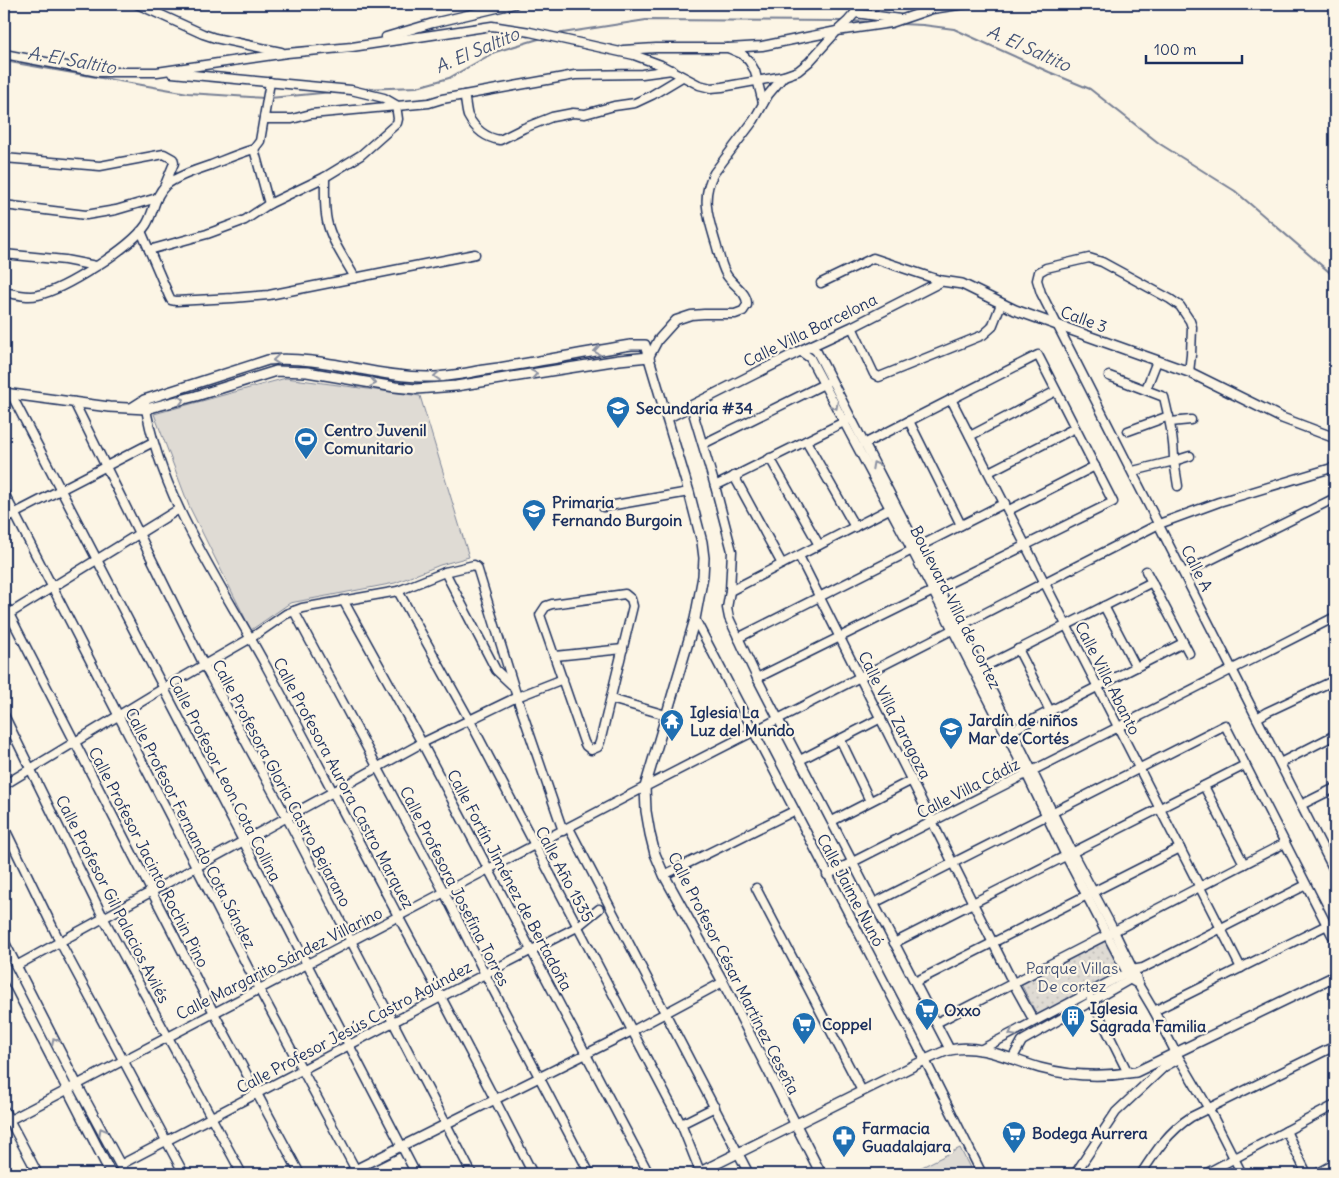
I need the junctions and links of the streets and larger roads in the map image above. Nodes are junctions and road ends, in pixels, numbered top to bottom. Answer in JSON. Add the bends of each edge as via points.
{"nodes":[{"id":1,"x":137,"y":4,"type":"edge"},
{"id":2,"x":514,"y":4,"type":"edge"},
{"id":3,"x":858,"y":4,"type":"edge"},
{"id":4,"x":965,"y":4,"type":"edge"},
{"id":5,"x":934,"y":6,"type":"edge"},
{"id":6,"x":855,"y":12,"type":"junction"},
{"id":7,"x":900,"y":19,"type":"junction"},
{"id":8,"x":837,"y":31,"type":"junction"},
{"id":9,"x":352,"y":47,"type":"junction"},
{"id":10,"x":728,"y":48,"type":"junction"},
{"id":11,"x":616,"y":51,"type":"junction"},
{"id":12,"x":287,"y":53,"type":"junction"},
{"id":13,"x":4,"y":54,"type":"edge"},
{"id":14,"x":672,"y":70,"type":"junction"},
{"id":15,"x":157,"y":72,"type":"junction"},
{"id":16,"x":682,"y":76,"type":"junction"},
{"id":17,"x":784,"y":76,"type":"junction"},
{"id":18,"x":757,"y":81,"type":"junction"},
{"id":19,"x":270,"y":82,"type":"junction"},
{"id":20,"x":464,"y":96,"type":"junction"},
{"id":21,"x":763,"y":103,"type":"junction"},
{"id":22,"x":396,"y":105,"type":"junction"},
{"id":23,"x":264,"y":119,"type":"junction"},
{"id":24,"x":254,"y":148,"type":"junction"},
{"id":25,"x":4,"y":158,"type":"edge"},
{"id":26,"x":325,"y":177,"type":"junction"},
{"id":27,"x":164,"y":187,"type":"junction"},
{"id":28,"x":157,"y":198,"type":"junction"},
{"id":29,"x":269,"y":204,"type":"junction"},
{"id":30,"x":4,"y":205,"type":"edge"},
{"id":31,"x":141,"y":231,"type":"junction"},
{"id":32,"x":149,"y":250,"type":"junction"},
{"id":33,"x":4,"y":254,"type":"edge"},
{"id":34,"x":475,"y":254,"type":"dead end"},
{"id":35,"x":96,"y":266,"type":"junction"},
{"id":36,"x":355,"y":278,"type":"junction"},
{"id":37,"x":942,"y":281,"type":"junction"},
{"id":38,"x":821,"y":283,"type":"dead end"},
{"id":39,"x":4,"y":292,"type":"edge"},
{"id":40,"x":1000,"y":304,"type":"junction"},
{"id":41,"x":852,"y":327,"type":"junction"},
{"id":42,"x":1059,"y":327,"type":"junction"},
{"id":43,"x":658,"y":340,"type":"junction"},
{"id":44,"x":645,"y":345,"type":"junction"},
{"id":45,"x":804,"y":349,"type":"junction"},
{"id":46,"x":649,"y":357,"type":"junction"},
{"id":47,"x":1157,"y":361,"type":"junction"},
{"id":48,"x":351,"y":368,"type":"junction"},
{"id":49,"x":502,"y":368,"type":"junction"},
{"id":50,"x":1189,"y":372,"type":"junction"},
{"id":51,"x":1109,"y":376,"type":"dead end"},
{"id":52,"x":348,"y":379,"type":"junction"},
{"id":53,"x":503,"y":380,"type":"junction"},
{"id":54,"x":827,"y":382,"type":"junction"},
{"id":55,"x":1146,"y":389,"type":"junction"},
{"id":56,"x":1056,"y":391,"type":"junction"},
{"id":57,"x":7,"y":394,"type":"edge"},
{"id":58,"x":951,"y":399,"type":"junction"},
{"id":59,"x":74,"y":402,"type":"junction"},
{"id":60,"x":145,"y":404,"type":"junction"},
{"id":61,"x":691,"y":406,"type":"junction"},
{"id":62,"x":667,"y":418,"type":"junction"},
{"id":63,"x":1169,"y":419,"type":"junction"},
{"id":64,"x":847,"y":420,"type":"junction"},
{"id":65,"x":1191,"y":420,"type":"dead end"},
{"id":66,"x":909,"y":421,"type":"junction"},
{"id":67,"x":1075,"y":428,"type":"junction"},
{"id":68,"x":1128,"y":430,"type":"dead end"},
{"id":69,"x":970,"y":436,"type":"junction"},
{"id":70,"x":1335,"y":438,"type":"edge"},
{"id":71,"x":806,"y":441,"type":"junction"},
{"id":72,"x":153,"y":442,"type":"junction"},
{"id":73,"x":703,"y":444,"type":"junction"},
{"id":74,"x":864,"y":444,"type":"junction"},
{"id":75,"x":1190,"y":456,"type":"dead end"},
{"id":76,"x":770,"y":458,"type":"junction"},
{"id":77,"x":1174,"y":461,"type":"junction"},
{"id":78,"x":106,"y":466,"type":"junction"},
{"id":79,"x":1095,"y":466,"type":"junction"},
{"id":80,"x":1335,"y":467,"type":"edge"},
{"id":81,"x":989,"y":472,"type":"junction"},
{"id":82,"x":1133,"y":472,"type":"junction"},
{"id":83,"x":734,"y":476,"type":"junction"},
{"id":84,"x":715,"y":486,"type":"junction"},
{"id":85,"x":1178,"y":486,"type":"dead end"},
{"id":86,"x":60,"y":490,"type":"junction"},
{"id":87,"x":689,"y":492,"type":"junction"},
{"id":88,"x":4,"y":493,"type":"edge"},
{"id":89,"x":1335,"y":498,"type":"edge"},
{"id":90,"x":1007,"y":506,"type":"junction"},
{"id":91,"x":603,"y":507,"type":"dead end"},
{"id":92,"x":894,"y":507,"type":"junction"},
{"id":93,"x":179,"y":509,"type":"junction"},
{"id":94,"x":14,"y":513,"type":"junction"},
{"id":95,"x":4,"y":519,"type":"edge"},
{"id":96,"x":1159,"y":524,"type":"junction"},
{"id":97,"x":961,"y":525,"type":"junction"},
{"id":98,"x":855,"y":527,"type":"junction"},
{"id":99,"x":138,"y":534,"type":"junction"},
{"id":100,"x":819,"y":545,"type":"junction"},
{"id":101,"x":1026,"y":545,"type":"junction"},
{"id":102,"x":915,"y":548,"type":"junction"},
{"id":103,"x":799,"y":556,"type":"junction"},
{"id":104,"x":96,"y":560,"type":"junction"},
{"id":105,"x":782,"y":564,"type":"junction"},
{"id":106,"x":1146,"y":571,"type":"dead end"},
{"id":107,"x":445,"y":572,"type":"junction"},
{"id":108,"x":1184,"y":573,"type":"junction"},
{"id":109,"x":1152,"y":582,"type":"junction"},
{"id":110,"x":1045,"y":583,"type":"junction"},
{"id":111,"x":52,"y":588,"type":"junction"},
{"id":112,"x":936,"y":589,"type":"junction"},
{"id":113,"x":398,"y":590,"type":"junction"},
{"id":114,"x":730,"y":591,"type":"junction"},
{"id":115,"x":820,"y":597,"type":"junction"},
{"id":116,"x":343,"y":600,"type":"junction"},
{"id":117,"x":4,"y":604,"type":"edge"},
{"id":118,"x":1104,"y":606,"type":"junction"},
{"id":119,"x":294,"y":611,"type":"junction"},
{"id":120,"x":6,"y":616,"type":"edge"},
{"id":121,"x":1335,"y":617,"type":"edge"},
{"id":122,"x":695,"y":619,"type":"junction"},
{"id":123,"x":1066,"y":625,"type":"junction"},
{"id":124,"x":956,"y":629,"type":"junction"},
{"id":125,"x":250,"y":638,"type":"junction"},
{"id":126,"x":738,"y":638,"type":"junction"},
{"id":127,"x":839,"y":638,"type":"junction"},
{"id":128,"x":1183,"y":642,"type":"junction"},
{"id":129,"x":623,"y":649,"type":"junction"},
{"id":130,"x":1018,"y":650,"type":"junction"},
{"id":131,"x":1189,"y":653,"type":"dead end"},
{"id":132,"x":554,"y":656,"type":"junction"},
{"id":133,"x":204,"y":665,"type":"junction"},
{"id":134,"x":1136,"y":667,"type":"junction"},
{"id":135,"x":1232,"y":669,"type":"junction"},
{"id":136,"x":977,"y":670,"type":"junction"},
{"id":137,"x":860,"y":677,"type":"junction"},
{"id":138,"x":757,"y":678,"type":"junction"},
{"id":139,"x":563,"y":679,"type":"junction"},
{"id":140,"x":1335,"y":680,"type":"edge"},
{"id":141,"x":513,"y":686,"type":"junction"},
{"id":142,"x":1097,"y":687,"type":"junction"},
{"id":143,"x":164,"y":688,"type":"junction"},
{"id":144,"x":516,"y":697,"type":"junction"},
{"id":145,"x":611,"y":699,"type":"junction"},
{"id":146,"x":1050,"y":711,"type":"junction"},
{"id":147,"x":4,"y":715,"type":"edge"},
{"id":148,"x":666,"y":715,"type":"junction"},
{"id":149,"x":118,"y":716,"type":"junction"},
{"id":150,"x":779,"y":718,"type":"junction"},
{"id":151,"x":881,"y":718,"type":"junction"},
{"id":152,"x":1257,"y":718,"type":"junction"},
{"id":153,"x":469,"y":719,"type":"junction"},
{"id":154,"x":1118,"y":727,"type":"junction"},
{"id":155,"x":753,"y":732,"type":"junction"},
{"id":156,"x":1008,"y":732,"type":"junction"},
{"id":157,"x":1335,"y":735,"type":"edge"},
{"id":158,"x":840,"y":739,"type":"junction"},
{"id":159,"x":75,"y":742,"type":"junction"},
{"id":160,"x":422,"y":743,"type":"junction"},
{"id":161,"x":800,"y":760,"type":"junction"},
{"id":162,"x":1280,"y":763,"type":"junction"},
{"id":163,"x":1245,"y":765,"type":"junction"},
{"id":164,"x":378,"y":766,"type":"junction"},
{"id":165,"x":31,"y":768,"type":"junction"},
{"id":166,"x":1139,"y":769,"type":"junction"},
{"id":167,"x":1029,"y":772,"type":"junction"},
{"id":168,"x":912,"y":780,"type":"junction"},
{"id":169,"x":4,"y":785,"type":"edge"},
{"id":170,"x":1204,"y":786,"type":"junction"},
{"id":171,"x":645,"y":787,"type":"junction"},
{"id":172,"x":1335,"y":788,"type":"edge"},
{"id":173,"x":333,"y":792,"type":"junction"},
{"id":174,"x":870,"y":801,"type":"junction"},
{"id":175,"x":1301,"y":805,"type":"junction"},
{"id":176,"x":1160,"y":808,"type":"junction"},
{"id":177,"x":794,"y":810,"type":"junction"},
{"id":178,"x":1050,"y":814,"type":"junction"},
{"id":179,"x":286,"y":816,"type":"junction"},
{"id":180,"x":832,"y":821,"type":"junction"},
{"id":181,"x":933,"y":821,"type":"junction"},
{"id":182,"x":4,"y":826,"type":"edge"},
{"id":183,"x":566,"y":829,"type":"junction"},
{"id":184,"x":242,"y":841,"type":"junction"},
{"id":185,"x":1285,"y":843,"type":"junction"},
{"id":186,"x":534,"y":845,"type":"junction"},
{"id":187,"x":1180,"y":848,"type":"junction"},
{"id":188,"x":1335,"y":848,"type":"edge"},
{"id":189,"x":1326,"y":853,"type":"junction"},
{"id":190,"x":1069,"y":854,"type":"junction"},
{"id":191,"x":852,"y":862,"type":"junction"},
{"id":192,"x":954,"y":863,"type":"junction"},
{"id":193,"x":1244,"y":864,"type":"junction"},
{"id":194,"x":196,"y":867,"type":"junction"},
{"id":195,"x":489,"y":870,"type":"junction"},
{"id":196,"x":1335,"y":872,"type":"edge"},
{"id":197,"x":664,"y":875,"type":"junction"},
{"id":198,"x":827,"y":875,"type":"junction"},
{"id":199,"x":1306,"y":885,"type":"junction"},
{"id":200,"x":1199,"y":887,"type":"junction"},
{"id":201,"x":756,"y":888,"type":"dead end"},
{"id":202,"x":152,"y":892,"type":"junction"},
{"id":203,"x":444,"y":892,"type":"junction"},
{"id":204,"x":1090,"y":893,"type":"junction"},
{"id":205,"x":974,"y":902,"type":"junction"},
{"id":206,"x":874,"y":903,"type":"junction"},
{"id":207,"x":599,"y":910,"type":"dead end"},
{"id":208,"x":398,"y":917,"type":"junction"},
{"id":209,"x":104,"y":919,"type":"junction"},
{"id":210,"x":1327,"y":925,"type":"junction"},
{"id":211,"x":577,"y":927,"type":"junction"},
{"id":212,"x":1221,"y":929,"type":"junction"},
{"id":213,"x":1110,"y":933,"type":"junction"},
{"id":214,"x":1332,"y":935,"type":"dead end"},
{"id":215,"x":351,"y":941,"type":"junction"},
{"id":216,"x":4,"y":942,"type":"edge"},
{"id":217,"x":60,"y":942,"type":"junction"},
{"id":218,"x":993,"y":942,"type":"junction"},
{"id":219,"x":894,"y":943,"type":"junction"},
{"id":220,"x":532,"y":950,"type":"junction"},
{"id":221,"x":306,"y":964,"type":"junction"},
{"id":222,"x":16,"y":966,"type":"junction"},
{"id":223,"x":1241,"y":968,"type":"junction"},
{"id":224,"x":5,"y":970,"type":"edge"},
{"id":225,"x":485,"y":974,"type":"junction"},
{"id":226,"x":1335,"y":976,"type":"edge"},
{"id":227,"x":1133,"y":977,"type":"junction"},
{"id":228,"x":723,"y":982,"type":"junction"},
{"id":229,"x":915,"y":982,"type":"junction"},
{"id":230,"x":1013,"y":983,"type":"junction"},
{"id":231,"x":258,"y":989,"type":"junction"},
{"id":232,"x":442,"y":996,"type":"junction"},
{"id":233,"x":1090,"y":998,"type":"junction"},
{"id":234,"x":1154,"y":1011,"type":"junction"},
{"id":235,"x":214,"y":1013,"type":"junction"},
{"id":236,"x":665,"y":1014,"type":"junction"},
{"id":237,"x":1034,"y":1021,"type":"junction"},
{"id":238,"x":393,"y":1023,"type":"junction"},
{"id":239,"x":936,"y":1023,"type":"junction"},
{"id":240,"x":632,"y":1031,"type":"junction"},
{"id":241,"x":168,"y":1036,"type":"junction"},
{"id":242,"x":348,"y":1046,"type":"junction"},
{"id":243,"x":1335,"y":1046,"type":"edge"},
{"id":244,"x":950,"y":1050,"type":"junction"},
{"id":245,"x":980,"y":1050,"type":"junction"},
{"id":246,"x":586,"y":1053,"type":"junction"},
{"id":247,"x":1177,"y":1056,"type":"junction"},
{"id":248,"x":1012,"y":1059,"type":"junction"},
{"id":249,"x":123,"y":1060,"type":"junction"},
{"id":250,"x":924,"y":1060,"type":"junction"},
{"id":251,"x":303,"y":1069,"type":"junction"},
{"id":252,"x":1128,"y":1073,"type":"junction"},
{"id":253,"x":539,"y":1078,"type":"junction"},
{"id":254,"x":77,"y":1085,"type":"junction"},
{"id":255,"x":68,"y":1090,"type":"junction"},
{"id":256,"x":862,"y":1091,"type":"junction"},
{"id":257,"x":258,"y":1093,"type":"junction"},
{"id":258,"x":496,"y":1100,"type":"junction"},
{"id":259,"x":1335,"y":1105,"type":"edge"},
{"id":260,"x":715,"y":1107,"type":"junction"},
{"id":261,"x":1209,"y":1109,"type":"junction"},
{"id":262,"x":4,"y":1110,"type":"edge"},
{"id":263,"x":211,"y":1117,"type":"junction"},
{"id":264,"x":6,"y":1122,"type":"edge"},
{"id":265,"x":681,"y":1124,"type":"junction"},
{"id":266,"x":796,"y":1124,"type":"junction"},
{"id":267,"x":444,"y":1125,"type":"junction"},
{"id":268,"x":1286,"y":1131,"type":"junction"},
{"id":269,"x":167,"y":1140,"type":"junction"},
{"id":270,"x":401,"y":1146,"type":"junction"},
{"id":271,"x":738,"y":1152,"type":"junction"},
{"id":272,"x":1234,"y":1159,"type":"junction"},
{"id":273,"x":1335,"y":1164,"type":"edge"},
{"id":274,"x":120,"y":1165,"type":"junction"},
{"id":275,"x":356,"y":1172,"type":"edge"},
{"id":276,"x":107,"y":1173,"type":"edge"},
{"id":277,"x":38,"y":1174,"type":"edge"},
{"id":278,"x":125,"y":1174,"type":"edge"},
{"id":279,"x":184,"y":1174,"type":"edge"},
{"id":280,"x":242,"y":1174,"type":"edge"},
{"id":281,"x":300,"y":1174,"type":"edge"},
{"id":282,"x":346,"y":1174,"type":"edge"},
{"id":283,"x":416,"y":1174,"type":"edge"},
{"id":284,"x":472,"y":1174,"type":"edge"},
{"id":285,"x":533,"y":1174,"type":"edge"},
{"id":286,"x":590,"y":1174,"type":"edge"},
{"id":287,"x":649,"y":1174,"type":"edge"},
{"id":288,"x":699,"y":1174,"type":"edge"},
{"id":289,"x":749,"y":1174,"type":"edge"},
{"id":290,"x":821,"y":1174,"type":"edge"},
{"id":291,"x":982,"y":1174,"type":"edge"},
{"id":292,"x":1075,"y":1174,"type":"edge"},
{"id":293,"x":1141,"y":1174,"type":"edge"},
{"id":294,"x":1205,"y":1174,"type":"edge"},
{"id":295,"x":1242,"y":1174,"type":"edge"},
{"id":296,"x":1307,"y":1174,"type":"edge"},
{"id":297,"x":1316,"y":1174,"type":"edge"}],
"edges":[{"from":1,"to":12,"type":"street","via":[[215,38]]},
{"from":2,"to":9,"type":"street"},
{"from":3,"to":6,"type":"street"},
{"from":4,"to":5,"type":"street"},
{"from":5,"to":7,"type":"street"},
{"from":6,"to":7,"type":"street"},
{"from":6,"to":8,"type":"street"},
{"from":7,"to":8,"type":"street"},
{"from":8,"to":10,"type":"street","via":[[770,45]]},
{"from":8,"to":17,"type":"street","via":[[810,62]]},
{"from":9,"to":11,"type":"street","via":[[492,26]]},
{"from":9,"to":12,"type":"street"},
{"from":10,"to":11,"type":"street"},
{"from":10,"to":18,"type":"street","via":[[749,61]]},
{"from":11,"to":14,"type":"street"},
{"from":12,"to":15,"type":"street"},
{"from":13,"to":15,"type":"street","via":[[98,72]]},
{"from":14,"to":16,"type":"street"},
{"from":14,"to":20,"type":"street","via":[[575,75]]},
{"from":15,"to":19,"type":"street"},
{"from":16,"to":18,"type":"street","via":[[711,88]]},
{"from":16,"to":20,"type":"street","via":[[635,104],[552,118],[500,140],[481,133],[468,115]]},
{"from":17,"to":18,"type":"street"},
{"from":17,"to":21,"type":"street"},
{"from":18,"to":21,"type":"street"},
{"from":19,"to":22,"type":"street","via":[[351,90],[384,98]]},
{"from":19,"to":23,"type":"street"},
{"from":20,"to":22,"type":"street"},
{"from":21,"to":43,"type":"street","via":[[746,132],[714,173],[706,192],[707,215],[723,266],[748,305],[735,314],[682,317],[670,325]]},
{"from":22,"to":23,"type":"street","via":[[292,119]]},
{"from":22,"to":26,"type":"street","via":[[397,123],[361,155]]},
{"from":23,"to":24,"type":"street","via":[[260,141]]},
{"from":24,"to":27,"type":"street","via":[[196,170]]},
{"from":24,"to":29,"type":"street"},
{"from":25,"to":27,"type":"street","via":[[100,166],[164,154],[174,163]]},
{"from":26,"to":29,"type":"street"},
{"from":26,"to":36,"type":"street","via":[[327,222]]},
{"from":27,"to":28,"type":"street"},
{"from":28,"to":30,"type":"street","via":[[86,215]]},
{"from":28,"to":31,"type":"street"},
{"from":29,"to":32,"type":"street","via":[[245,220]]},
{"from":31,"to":32,"type":"street"},
{"from":31,"to":35,"type":"street"},
{"from":32,"to":36,"type":"street","via":[[173,300],[269,295]]},
{"from":33,"to":35,"type":"street"},
{"from":34,"to":36,"type":"street"},
{"from":35,"to":39,"type":"street","via":[[45,294],[29,296]]},
{"from":37,"to":38,"type":"street","name":"Calle 3","via":[[873,258]]},
{"from":37,"to":40,"type":"street","name":"Calle 3","via":[[962,284]]},
{"from":37,"to":41,"type":"street","name":"Calle Villa Barcelona"},
{"from":40,"to":41,"type":"street","via":[[992,327],[983,335],[879,377],[874,374]]},
{"from":40,"to":42,"type":"street","name":"Calle 3"},
{"from":41,"to":45,"type":"street","name":"Calle Villa Barcelona"},
{"from":42,"to":47,"type":"street","name":"Calle 3"},
{"from":42,"to":50,"type":"street","name":"Calle A","via":[[1041,293],[1037,280],[1039,272],[1089,258],[1102,262],[1180,306],[1192,327]]},
{"from":42,"to":82,"type":"street","name":"Calle A"},
{"from":43,"to":44,"type":"street"},
{"from":43,"to":46,"type":"street"},
{"from":44,"to":46,"type":"street","name":"Calle Profesor César Martínez Ceseña"},
{"from":44,"to":49,"type":"street","one_way":true},
{"from":45,"to":54,"type":"street","name":"Boulevard Villa de Cortez","via":[[817,352]]},
{"from":45,"to":61,"type":"street","name":"Calle Villa Barcelona"},
{"from":53,"to":46,"type":"street","one_way":true},
{"from":46,"to":62,"type":"street","name":"Calle Profesor César Martínez Ceseña"},
{"from":47,"to":50,"type":"street","name":"Calle 3"},
{"from":47,"to":55,"type":"street"},
{"from":49,"to":48,"type":"street","one_way":true,"via":[[430,377]]},
{"from":48,"to":52,"type":"street"},
{"from":48,"to":60,"type":"street","one_way":true,"via":[[303,359],[268,360]]},
{"from":49,"to":53,"type":"street"},
{"from":50,"to":70,"type":"street","name":"Calle 3","via":[[1282,418]]},
{"from":51,"to":55,"type":"street"},
{"from":52,"to":53,"type":"street","one_way":true,"via":[[416,389]]},
{"from":60,"to":52,"type":"street","one_way":true,"via":[[196,396],[276,371]]},
{"from":54,"to":64,"type":"street","name":"Boulevard Villa de Cortez"},
{"from":54,"to":73,"type":"street"},
{"from":55,"to":63,"type":"street","via":[[1164,397]]},
{"from":56,"to":58,"type":"street","via":[[1038,355]]},
{"from":56,"to":67,"type":"street"},
{"from":56,"to":69,"type":"street"},
{"from":57,"to":59,"type":"street"},
{"from":57,"to":86,"type":"street","name":"Calle Profesor Leon Cota Collina"},
{"from":58,"to":66,"type":"street"},
{"from":58,"to":69,"type":"street","name":"Calle Villa Abanto"},
{"from":59,"to":60,"type":"street","via":[[109,407]]},
{"from":59,"to":78,"type":"street","name":"Calle Profesora Gloria Castro Bejarano"},
{"from":60,"to":72,"type":"street","name":"Calle Profesora Aurora Castro Marquez"},
{"from":61,"to":62,"type":"street","name":"Calle Villa Barcelona"},
{"from":61,"to":73,"type":"street"},
{"from":62,"to":87,"type":"street","name":"Calle Profesor César Martínez Ceseña"},
{"from":63,"to":65,"type":"street"},
{"from":63,"to":68,"type":"street"},
{"from":63,"to":77,"type":"street"},
{"from":64,"to":71,"type":"street"},
{"from":64,"to":74,"type":"street","name":"Boulevard Villa de Cortez"},
{"from":64,"to":92,"type":"street","name":"Boulevard Villa de Cortez"},
{"from":66,"to":74,"type":"street"},
{"from":66,"to":97,"type":"street"},
{"from":67,"to":79,"type":"street"},
{"from":67,"to":81,"type":"street"},
{"from":69,"to":81,"type":"street","name":"Calle Villa Abanto"},
{"from":71,"to":76,"type":"street"},
{"from":71,"to":98,"type":"street"},
{"from":72,"to":78,"type":"street"},
{"from":72,"to":93,"type":"street","name":"Calle Profesora Aurora Castro Marquez"},
{"from":73,"to":84,"type":"street"},
{"from":92,"to":74,"type":"street","name":"Boulevard Villa de Cortez","one_way":true},
{"from":75,"to":77,"type":"street"},
{"from":76,"to":83,"type":"street"},
{"from":76,"to":100,"type":"street"},
{"from":77,"to":82,"type":"street"},
{"from":77,"to":85,"type":"street"},
{"from":78,"to":86,"type":"street"},
{"from":78,"to":99,"type":"street","name":"Calle Profesora Gloria Castro Bejarano"},
{"from":79,"to":90,"type":"street"},
{"from":79,"to":101,"type":"street","via":[[1114,502]]},
{"from":80,"to":96,"type":"street","name":"Calle Margarito Sández Villarino"},
{"from":81,"to":90,"type":"street","name":"Calle Villa Abanto"},
{"from":82,"to":96,"type":"street","name":"Calle A"},
{"from":83,"to":84,"type":"street"},
{"from":83,"to":105,"type":"street"},
{"from":84,"to":114,"type":"street","via":[[732,551]]},
{"from":86,"to":94,"type":"street"},
{"from":86,"to":104,"type":"street","name":"Calle Profesor Leon Cota Collina"},
{"from":87,"to":91,"type":"street"},
{"from":87,"to":122,"type":"street","name":"Calle Profesor César Martínez Ceseña","via":[[704,558]]},
{"from":88,"to":94,"type":"street","name":"Calle Profesor Fernando Cota Sández"},
{"from":89,"to":108,"type":"street"},
{"from":90,"to":97,"type":"street"},
{"from":90,"to":101,"type":"street","name":"Calle Villa Abanto"},
{"from":92,"to":98,"type":"street"},
{"from":92,"to":102,"type":"street","name":"Boulevard Villa de Cortez"},
{"from":93,"to":99,"type":"street"},
{"from":93,"to":125,"type":"street","name":"Calle Profesora Aurora Castro Marquez"},
{"from":94,"to":95,"type":"street"},
{"from":94,"to":111,"type":"street","name":"Calle Profesor Fernando Cota Sández"},
{"from":96,"to":108,"type":"street","name":"Calle A"},
{"from":96,"to":110,"type":"street","name":"Calle Margarito Sández Villarino"},
{"from":97,"to":102,"type":"street"},
{"from":98,"to":100,"type":"street"},
{"from":99,"to":104,"type":"street"},
{"from":99,"to":133,"type":"street","name":"Calle Profesora Gloria Castro Bejarano"},
{"from":100,"to":103,"type":"street"},
{"from":101,"to":110,"type":"street","name":"Calle Villa Abanto"},
{"from":101,"to":112,"type":"street"},
{"from":102,"to":112,"type":"street","name":"Boulevard Villa de Cortez"},
{"from":102,"to":115,"type":"street"},
{"from":103,"to":105,"type":"street"},
{"from":103,"to":115,"type":"street","name":"Calle Villa Zaragoza"},
{"from":104,"to":111,"type":"street"},
{"from":104,"to":143,"type":"street","name":"Calle Profesor Leon Cota Collina"},
{"from":105,"to":114,"type":"street"},
{"from":106,"to":109,"type":"street"},
{"from":107,"to":113,"type":"street"},
{"from":107,"to":141,"type":"street","via":[[496,670]]},
{"from":107,"to":141,"type":"street","via":[[476,565]]},
{"from":108,"to":135,"type":"street","name":"Calle A"},
{"from":109,"to":118,"type":"street"},
{"from":109,"to":128,"type":"street"},
{"from":110,"to":123,"type":"street","name":"Calle Villa Abanto"},
{"from":110,"to":124,"type":"street","name":"Calle Margarito Sández Villarino"},
{"from":111,"to":120,"type":"street"},
{"from":111,"to":149,"type":"street","name":"Calle Profesor Fernando Cota Sández"},
{"from":112,"to":124,"type":"street","name":"Boulevard Villa de Cortez"},
{"from":112,"to":127,"type":"street"},
{"from":113,"to":116,"type":"street"},
{"from":113,"to":153,"type":"street","name":"Calle Año 1535"},
{"from":114,"to":126,"type":"street","via":[[728,613]]},
{"from":115,"to":126,"type":"street"},
{"from":115,"to":127,"type":"street","name":"Calle Villa Zaragoza"},
{"from":116,"to":119,"type":"street"},
{"from":116,"to":160,"type":"street","name":"Calle Fortín Jiménez de Bertadoña"},
{"from":117,"to":120,"type":"street","name":"Calle Profesor Jacinto Rochin Pino"},
{"from":118,"to":123,"type":"street"},
{"from":118,"to":134,"type":"street"},
{"from":119,"to":125,"type":"street"},
{"from":119,"to":164,"type":"street","name":"Calle Profesora Josefina Torres"},
{"from":120,"to":159,"type":"street","name":"Calle Profesor Jacinto Rochin Pino"},
{"from":121,"to":135,"type":"street","name":"Calle Villa Cádiz"},
{"from":122,"to":148,"type":"street","name":"Calle Profesor César Martínez Ceseña"},
{"from":122,"to":155,"type":"street","name":"Calle Jaime Nunó"},
{"from":123,"to":130,"type":"street"},
{"from":123,"to":142,"type":"street","name":"Calle Villa Abanto"},
{"from":124,"to":136,"type":"street","name":"Boulevard Villa de Cortez"},
{"from":124,"to":137,"type":"street","name":"Calle Margarito Sández Villarino"},
{"from":125,"to":133,"type":"street"},
{"from":125,"to":173,"type":"street","name":"Calle Profesora Aurora Castro Marquez"},
{"from":126,"to":138,"type":"street"},
{"from":127,"to":137,"type":"street","name":"Calle Villa Zaragoza"},
{"from":127,"to":138,"type":"street"},
{"from":128,"to":131,"type":"street"},
{"from":128,"to":134,"type":"street"},
{"from":129,"to":132,"type":"street"},
{"from":129,"to":132,"type":"street","via":[[633,606],[626,594],[546,606],[540,615]]},
{"from":129,"to":145,"type":"street"},
{"from":130,"to":136,"type":"street"},
{"from":130,"to":146,"type":"street"},
{"from":132,"to":139,"type":"street"},
{"from":133,"to":143,"type":"street"},
{"from":133,"to":179,"type":"street","name":"Calle Profesora Gloria Castro Bejarano"},
{"from":134,"to":142,"type":"street"},
{"from":135,"to":152,"type":"street","name":"Calle A"},
{"from":135,"to":154,"type":"street","name":"Calle Villa Cádiz"},
{"from":136,"to":156,"type":"street","name":"Boulevard Villa de Cortez"},
{"from":137,"to":150,"type":"street","name":"Calle Margarito Sández Villarino"},
{"from":137,"to":151,"type":"street","name":"Calle Villa Zaragoza"},
{"from":138,"to":150,"type":"street"},
{"from":139,"to":144,"type":"street"},
{"from":139,"to":145,"type":"street","via":[[584,742],[591,750],[600,742]]},
{"from":140,"to":152,"type":"street"},
{"from":141,"to":144,"type":"street"},
{"from":142,"to":146,"type":"street"},
{"from":142,"to":154,"type":"street","name":"Calle Villa Abanto"},
{"from":143,"to":149,"type":"street"},
{"from":143,"to":184,"type":"street","name":"Calle Profesor Leon Cota Collina"},
{"from":144,"to":153,"type":"street"},
{"from":144,"to":183,"type":"street"},
{"from":145,"to":148,"type":"street"},
{"from":146,"to":156,"type":"street"},
{"from":147,"to":165,"type":"street","name":"Calle Profesor Gil Palacios Avilés"},
{"from":148,"to":171,"type":"street","name":"Calle Profesor César Martínez Ceseña"},
{"from":149,"to":159,"type":"street"},
{"from":149,"to":194,"type":"street","name":"Calle Profesor Fernando Cota Sández"},
{"from":150,"to":155,"type":"street","name":"Calle Margarito Sández Villarino"},
{"from":150,"to":161,"type":"street"},
{"from":151,"to":158,"type":"street"},
{"from":151,"to":168,"type":"street","name":"Calle Villa Zaragoza"},
{"from":152,"to":162,"type":"street","name":"Calle A"},
{"from":153,"to":160,"type":"street"},
{"from":153,"to":186,"type":"street","name":"Calle Año 1535"},
{"from":154,"to":166,"type":"street","name":"Calle Villa Abanto"},
{"from":154,"to":167,"type":"street","name":"Calle Villa Cádiz"},
{"from":155,"to":171,"type":"street","name":"Calle Margarito Sández Villarino"},
{"from":155,"to":177,"type":"street","name":"Calle Jaime Nunó"},
{"from":156,"to":167,"type":"street","name":"Boulevard Villa de Cortez"},
{"from":157,"to":162,"type":"street"},
{"from":158,"to":161,"type":"street"},
{"from":158,"to":174,"type":"street"},
{"from":159,"to":165,"type":"street"},
{"from":159,"to":202,"type":"street","name":"Calle Profesor Jacinto Rochin Pino"},
{"from":160,"to":164,"type":"street"},
{"from":160,"to":195,"type":"street","name":"Calle Fortín Jiménez de Bertadoña"},
{"from":161,"to":180,"type":"street"},
{"from":162,"to":175,"type":"street","name":"Calle A"},
{"from":163,"to":166,"type":"street","via":[[1225,725]]},
{"from":163,"to":170,"type":"street"},
{"from":163,"to":185,"type":"street"},
{"from":164,"to":173,"type":"street"},
{"from":164,"to":203,"type":"street","name":"Calle Profesora Josefina Torres"},
{"from":165,"to":169,"type":"street"},
{"from":165,"to":209,"type":"street","name":"Calle Profesor Gil Palacios Avilés"},
{"from":166,"to":176,"type":"street","name":"Calle Villa Abanto"},
{"from":166,"to":178,"type":"street"},
{"from":167,"to":178,"type":"street","name":"Boulevard Villa de Cortez"},
{"from":167,"to":181,"type":"street","name":"Calle Villa Cádiz"},
{"from":168,"to":174,"type":"street"},
{"from":168,"to":181,"type":"street","name":"Calle Villa Zaragoza"},
{"from":170,"to":176,"type":"street"},
{"from":170,"to":193,"type":"street"},
{"from":171,"to":183,"type":"street","name":"Calle Margarito Sández Villarino"},
{"from":171,"to":197,"type":"street","name":"Calle Profesor César Martínez Ceseña","via":[[650,834]]},
{"from":172,"to":175,"type":"street"},
{"from":173,"to":179,"type":"street"},
{"from":173,"to":208,"type":"street","name":"Calle Profesora Aurora Castro Marquez"},
{"from":174,"to":180,"type":"street"},
{"from":175,"to":189,"type":"street","name":"Calle A"},
{"from":176,"to":187,"type":"street","name":"Calle Villa Abanto"},
{"from":176,"to":190,"type":"street"},
{"from":177,"to":197,"type":"street"},
{"from":177,"to":198,"type":"street","name":"Calle Jaime Nunó"},
{"from":178,"to":190,"type":"street","name":"Boulevard Villa de Cortez"},
{"from":178,"to":192,"type":"street"},
{"from":179,"to":184,"type":"street"},
{"from":179,"to":215,"type":"street","name":"Calle Profesora Gloria Castro Bejarano"},
{"from":180,"to":191,"type":"street"},
{"from":181,"to":191,"type":"street","name":"Calle Villa Cádiz"},
{"from":181,"to":192,"type":"street","name":"Calle Villa Zaragoza"},
{"from":182,"to":217,"type":"street"},
{"from":183,"to":186,"type":"street","name":"Calle Margarito Sández Villarino"},
{"from":183,"to":236,"type":"street"},
{"from":184,"to":194,"type":"street"},
{"from":184,"to":221,"type":"street","name":"Calle Profesor Leon Cota Collina"},
{"from":185,"to":193,"type":"street"},
{"from":185,"to":199,"type":"street"},
{"from":186,"to":195,"type":"street","name":"Calle Margarito Sández Villarino"},
{"from":186,"to":211,"type":"street","name":"Calle Año 1535"},
{"from":187,"to":200,"type":"street","name":"Calle Villa Abanto"},
{"from":187,"to":204,"type":"street"},
{"from":188,"to":189,"type":"street"},
{"from":189,"to":196,"type":"street","name":"Calle A"},
{"from":190,"to":204,"type":"street","name":"Boulevard Villa de Cortez"},
{"from":190,"to":205,"type":"street"},
{"from":191,"to":198,"type":"street","name":"Calle Villa Cádiz"},
{"from":191,"to":206,"type":"street"},
{"from":192,"to":205,"type":"street","name":"Calle Villa Zaragoza"},
{"from":192,"to":206,"type":"street"},
{"from":193,"to":200,"type":"street"},
{"from":194,"to":202,"type":"street"},
{"from":194,"to":231,"type":"street","name":"Calle Profesor Fernando Cota Sández"},
{"from":195,"to":203,"type":"street","name":"Calle Margarito Sández Villarino"},
{"from":195,"to":220,"type":"street","name":"Calle Fortín Jiménez de Bertadoña"},
{"from":197,"to":228,"type":"street","name":"Calle Profesor César Martínez Ceseña"},
{"from":198,"to":250,"type":"street","name":"Calle Jaime Nunó"},
{"from":199,"to":210,"type":"street"},
{"from":199,"to":212,"type":"street"},
{"from":200,"to":212,"type":"street","name":"Calle Villa Abanto"},
{"from":200,"to":213,"type":"street"},
{"from":201,"to":256,"type":"street"},
{"from":202,"to":209,"type":"street"},
{"from":202,"to":235,"type":"street","name":"Calle Profesor Jacinto Rochin Pino"},
{"from":203,"to":208,"type":"street","name":"Calle Margarito Sández Villarino"},
{"from":203,"to":225,"type":"street","name":"Calle Profesora Josefina Torres"},
{"from":204,"to":213,"type":"street","name":"Boulevard Villa de Cortez"},
{"from":204,"to":218,"type":"street"},
{"from":205,"to":218,"type":"street","name":"Calle Villa Zaragoza"},
{"from":205,"to":219,"type":"street"},
{"from":206,"to":219,"type":"street"},
{"from":207,"to":211,"type":"street","name":"Calle Profesor Jesús Castro Agúndez"},
{"from":208,"to":215,"type":"street","name":"Calle Margarito Sández Villarino"},
{"from":208,"to":232,"type":"street","name":"Calle Profesora Aurora Castro Marquez"},
{"from":209,"to":217,"type":"street"},
{"from":209,"to":241,"type":"street","name":"Calle Profesor Gil Palacios Avilés"},
{"from":210,"to":214,"type":"street"},
{"from":210,"to":223,"type":"street"},
{"from":211,"to":220,"type":"street","name":"Calle Profesor Jesús Castro Agúndez"},
{"from":211,"to":240,"type":"street","name":"Calle Año 1535"},
{"from":212,"to":223,"type":"street","name":"Calle Villa Abanto"},
{"from":212,"to":227,"type":"street","via":[[1143,968]]},
{"from":213,"to":227,"type":"street","name":"Boulevard Villa de Cortez"},
{"from":213,"to":230,"type":"street"},
{"from":215,"to":221,"type":"street","name":"Calle Margarito Sández Villarino"},
{"from":215,"to":238,"type":"street","name":"Calle Profesora Gloria Castro Bejarano"},
{"from":216,"to":222,"type":"street"},
{"from":217,"to":222,"type":"street"},
{"from":217,"to":249,"type":"street"},
{"from":218,"to":229,"type":"street"},
{"from":218,"to":230,"type":"street","name":"Calle Villa Zaragoza"},
{"from":219,"to":229,"type":"street"},
{"from":220,"to":225,"type":"street","name":"Calle Profesor Jesús Castro Agúndez"},
{"from":220,"to":246,"type":"street","name":"Calle Fortín Jiménez de Bertadoña"},
{"from":221,"to":231,"type":"street","name":"Calle Margarito Sández Villarino"},
{"from":221,"to":242,"type":"street","name":"Calle Profesor Leon Cota Collina"},
{"from":254,"to":222,"type":"street","one_way":true},
{"from":223,"to":234,"type":"street"},
{"from":224,"to":255,"type":"street"},
{"from":225,"to":232,"type":"street","name":"Calle Profesor Jesús Castro Agúndez"},
{"from":225,"to":253,"type":"street","name":"Calle Profesora Josefina Torres"},
{"from":226,"to":247,"type":"street"},
{"from":227,"to":233,"type":"street"},
{"from":227,"to":234,"type":"street","name":"Boulevard Villa de Cortez"},
{"from":228,"to":236,"type":"street"},
{"from":228,"to":266,"type":"street","name":"Calle Profesor César Martínez Ceseña"},
{"from":229,"to":239,"type":"street"},
{"from":230,"to":237,"type":"street","name":"Calle Villa Zaragoza"},
{"from":230,"to":239,"type":"street"},
{"from":231,"to":235,"type":"street","name":"Calle Margarito Sández Villarino"},
{"from":231,"to":251,"type":"street","name":"Calle Profesor Fernando Cota Sández"},
{"from":232,"to":238,"type":"street","name":"Calle Profesor Jesús Castro Agúndez"},
{"from":232,"to":258,"type":"street","name":"Calle Profesora Aurora Castro Marquez"},
{"from":233,"to":237,"type":"street"},
{"from":233,"to":248,"type":"street","via":[[1022,1041]]},
{"from":233,"to":252,"type":"street"},
{"from":234,"to":247,"type":"street","name":"Boulevard Villa de Cortez"},
{"from":235,"to":241,"type":"street","name":"Calle Margarito Sández Villarino"},
{"from":235,"to":257,"type":"street","name":"Calle Profesor Jacinto Rochin Pino"},
{"from":236,"to":240,"type":"street"},
{"from":236,"to":260,"type":"street"},
{"from":237,"to":245,"type":"street","one_way":true},
{"from":238,"to":242,"type":"street","name":"Calle Profesor Jesús Castro Agúndez"},
{"from":238,"to":267,"type":"street","name":"Calle Profesora Gloria Castro Bejarano"},
{"from":239,"to":244,"type":"street"},
{"from":240,"to":246,"type":"street"},
{"from":240,"to":265,"type":"street","name":"Calle Año 1535"},
{"from":241,"to":249,"type":"street","name":"Calle Margarito Sández Villarino"},
{"from":241,"to":263,"type":"street","name":"Calle Profesor Gil Palacios Avilés"},
{"from":242,"to":251,"type":"street","name":"Calle Profesor Jesús Castro Agúndez"},
{"from":242,"to":270,"type":"street","name":"Calle Profesor Leon Cota Collina"},
{"from":243,"to":261,"type":"street"},
{"from":244,"to":245,"type":"street"},
{"from":244,"to":250,"type":"street"},
{"from":245,"to":248,"type":"street"},
{"from":246,"to":253,"type":"street"},
{"from":246,"to":287,"type":"street","name":"Calle Fortín Jiménez de Bertadoña"},
{"from":247,"to":252,"type":"street"},
{"from":247,"to":261,"type":"street","name":"Boulevard Villa de Cortez"},
{"from":247,"to":292,"type":"street","via":[[1116,1112]]},
{"from":248,"to":252,"type":"street","via":[[1059,1072]]},
{"from":249,"to":254,"type":"street","name":"Calle Margarito Sández Villarino"},
{"from":249,"to":269,"type":"street"},
{"from":250,"to":256,"type":"street"},
{"from":250,"to":291,"type":"street","name":"Calle Jaime Nunó"},
{"from":251,"to":257,"type":"street","name":"Calle Profesor Jesús Castro Agúndez"},
{"from":251,"to":275,"type":"street","name":"Calle Profesor Fernando Cota Sández"},
{"from":253,"to":258,"type":"street"},
{"from":253,"to":286,"type":"street","name":"Calle Profesora Josefina Torres"},
{"from":254,"to":255,"type":"street","name":"Calle Margarito Sández Villarino"},
{"from":274,"to":254,"type":"street","one_way":true},
{"from":255,"to":264,"type":"street","name":"Calle Margarito Sández Villarino"},
{"from":255,"to":276,"type":"street"},
{"from":256,"to":266,"type":"street"},
{"from":257,"to":263,"type":"street","name":"Calle Profesor Jesús Castro Agúndez"},
{"from":257,"to":281,"type":"street","name":"Calle Profesor Jacinto Rochin Pino"},
{"from":258,"to":267,"type":"street"},
{"from":258,"to":285,"type":"street","name":"Calle Profesora Aurora Castro Marquez"},
{"from":259,"to":268,"type":"street"},
{"from":260,"to":265,"type":"street"},
{"from":260,"to":271,"type":"street"},
{"from":261,"to":272,"type":"street","name":"Boulevard Villa de Cortez"},
{"from":261,"to":293,"type":"street","via":[[1191,1117],[1172,1132]]},
{"from":262,"to":264,"type":"street"},
{"from":263,"to":269,"type":"street","name":"Calle Profesor Jesús Castro Agúndez"},
{"from":263,"to":280,"type":"street","name":"Calle Profesor Gil Palacios Avilés"},
{"from":264,"to":277,"type":"street"},
{"from":265,"to":288,"type":"street","name":"Calle Año 1535"},
{"from":266,"to":271,"type":"street"},
{"from":266,"to":290,"type":"street","name":"Calle Profesor César Martínez Ceseña"},
{"from":267,"to":270,"type":"street"},
{"from":267,"to":284,"type":"street","name":"Calle Profesora Gloria Castro Bejarano"},
{"from":268,"to":272,"type":"street"},
{"from":268,"to":296,"type":"street"},
{"from":269,"to":274,"type":"street","name":"Calle Profesor Jesús Castro Agúndez"},
{"from":269,"to":279,"type":"street"},
{"from":270,"to":275,"type":"street"},
{"from":270,"to":283,"type":"street","name":"Calle Profesor Leon Cota Collina"},
{"from":271,"to":288,"type":"street"},
{"from":271,"to":289,"type":"street"},
{"from":272,"to":294,"type":"street"},
{"from":272,"to":295,"type":"street","name":"Boulevard Villa de Cortez"},
{"from":273,"to":297,"type":"street"},
{"from":274,"to":278,"type":"street"},
{"from":275,"to":282,"type":"street"}]}
